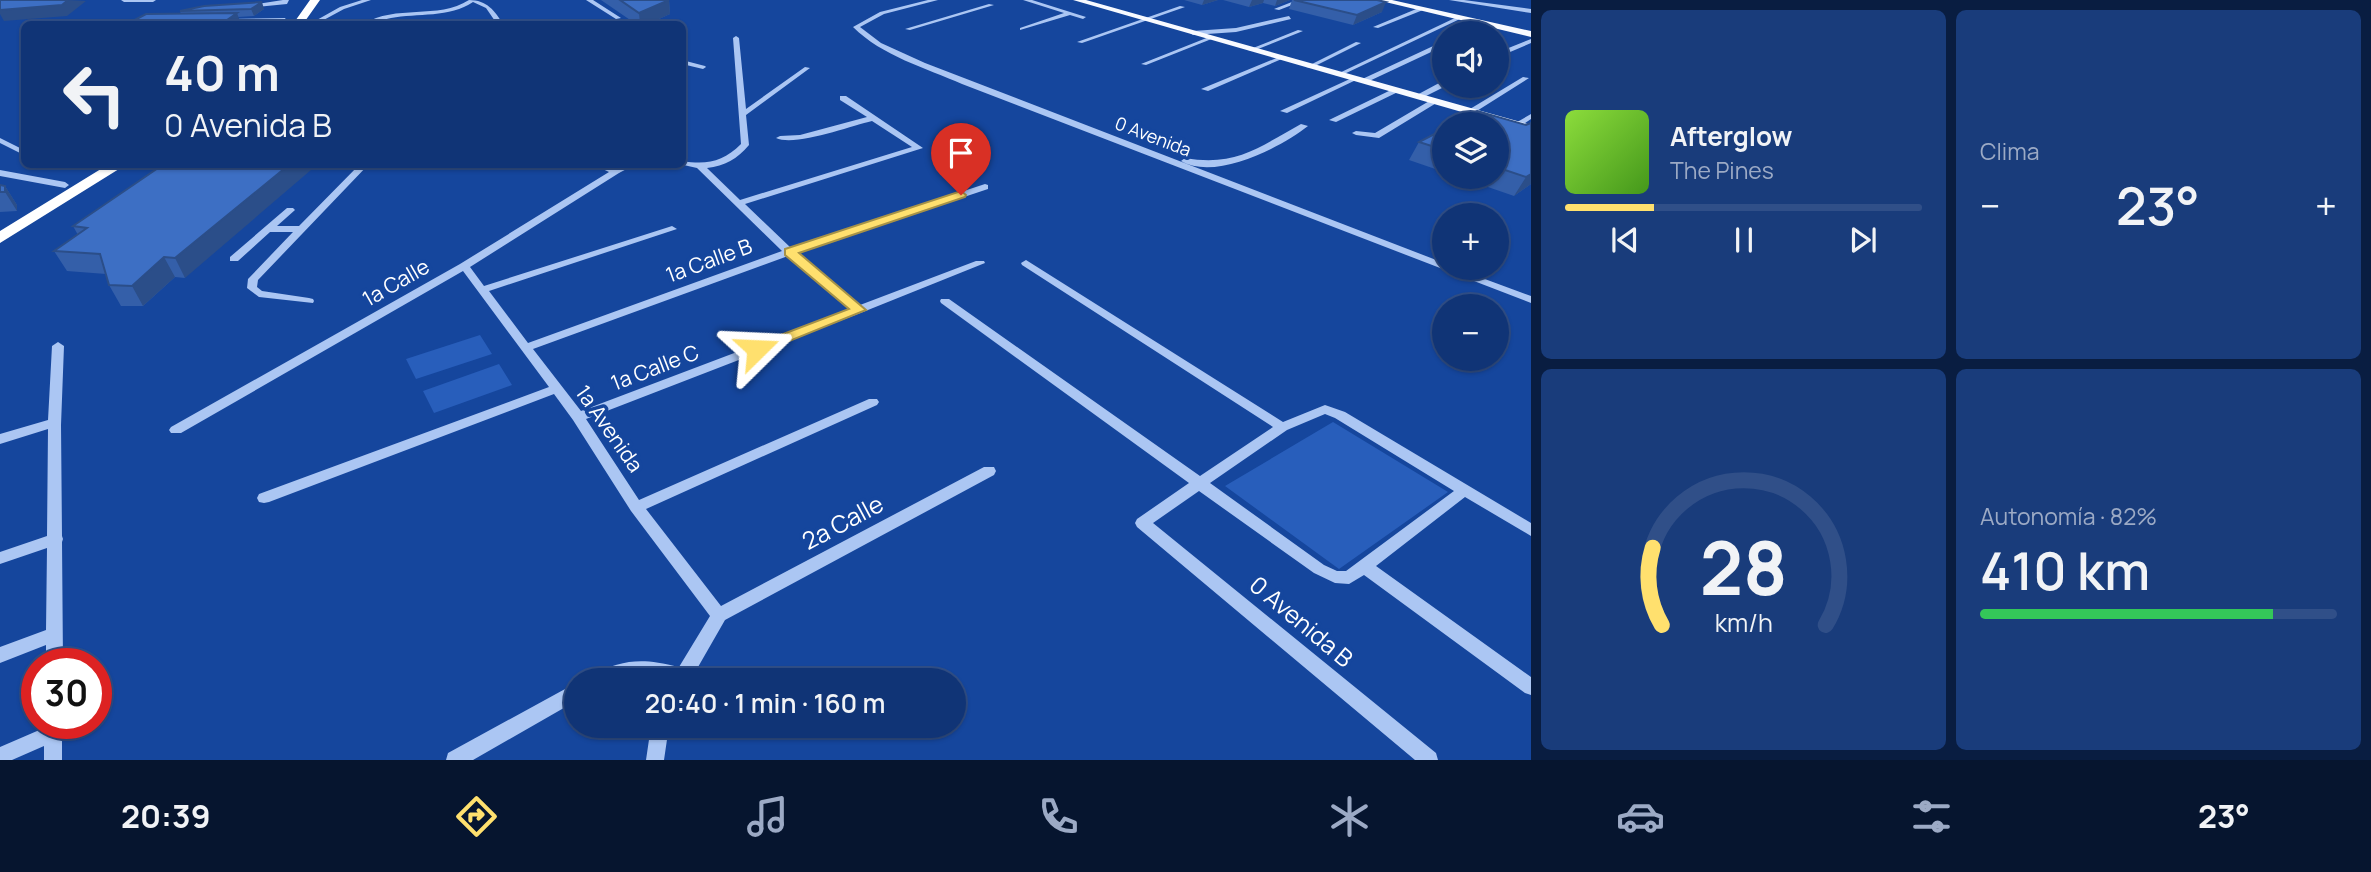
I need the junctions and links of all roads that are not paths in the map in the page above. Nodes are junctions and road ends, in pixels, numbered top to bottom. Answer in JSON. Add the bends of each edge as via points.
{"nodes":[{"id":1,"x":124,"y":0,"type":"edge"},
{"id":2,"x":153,"y":0,"type":"edge"},
{"id":3,"x":315,"y":0,"type":"edge"},
{"id":4,"x":331,"y":0,"type":"edge"},
{"id":5,"x":368,"y":0,"type":"edge"},
{"id":6,"x":474,"y":0,"type":"edge"},
{"id":7,"x":589,"y":0,"type":"edge"},
{"id":8,"x":935,"y":0,"type":"edge"},
{"id":9,"x":979,"y":0,"type":"edge"},
{"id":10,"x":1026,"y":0,"type":"edge"},
{"id":11,"x":1081,"y":0,"type":"edge"},
{"id":12,"x":1302,"y":0,"type":"edge"},
{"id":13,"x":1455,"y":0,"type":"edge"},
{"id":14,"x":1505,"y":0,"type":"edge"},
{"id":15,"x":286,"y":1,"type":"edge"},
{"id":16,"x":1382,"y":2,"type":"edge"},
{"id":17,"x":1531,"y":4,"type":"edge"},
{"id":18,"x":235,"y":7,"type":"edge"},
{"id":19,"x":1182,"y":7,"type":"dead end"},
{"id":20,"x":1277,"y":9,"type":"dead end"},
{"id":21,"x":1421,"y":9,"type":"junction"},
{"id":22,"x":1531,"y":11,"type":"edge"},
{"id":23,"x":426,"y":12,"type":"junction"},
{"id":24,"x":1070,"y":13,"type":"junction"},
{"id":25,"x":1083,"y":17,"type":"dead end"},
{"id":26,"x":618,"y":18,"type":"edge"},
{"id":27,"x":1289,"y":18,"type":"dead end"},
{"id":28,"x":1459,"y":18,"type":"junction"},
{"id":29,"x":302,"y":19,"type":"edge"},
{"id":30,"x":1142,"y":19,"type":"junction"},
{"id":31,"x":285,"y":20,"type":"junction"},
{"id":32,"x":248,"y":21,"type":"edge"},
{"id":33,"x":281,"y":21,"type":"edge"},
{"id":34,"x":317,"y":21,"type":"edge"},
{"id":35,"x":319,"y":21,"type":"edge"},
{"id":36,"x":376,"y":21,"type":"edge"},
{"id":37,"x":430,"y":21,"type":"edge"},
{"id":38,"x":498,"y":21,"type":"edge"},
{"id":39,"x":1472,"y":21,"type":"edge"},
{"id":40,"x":1376,"y":27,"type":"dead end"},
{"id":41,"x":908,"y":29,"type":"dead end"},
{"id":42,"x":1022,"y":29,"type":"dead end"},
{"id":43,"x":1509,"y":29,"type":"edge"},
{"id":44,"x":1300,"y":31,"type":"dead end"},
{"id":45,"x":1193,"y":33,"type":"junction"},
{"id":46,"x":1531,"y":34,"type":"edge"},
{"id":47,"x":736,"y":38,"type":"dead end"},
{"id":48,"x":1210,"y":38,"type":"junction"},
{"id":49,"x":1531,"y":41,"type":"edge"},
{"id":50,"x":1080,"y":42,"type":"dead end"},
{"id":51,"x":1358,"y":43,"type":"dead end"},
{"id":52,"x":1432,"y":48,"type":"edge"},
{"id":53,"x":1251,"y":50,"type":"junction"},
{"id":54,"x":1509,"y":50,"type":"edge"},
{"id":55,"x":1281,"y":58,"type":"junction"},
{"id":56,"x":686,"y":63,"type":"edge"},
{"id":57,"x":1144,"y":64,"type":"dead end"},
{"id":58,"x":703,"y":67,"type":"dead end"},
{"id":59,"x":1309,"y":67,"type":"junction"},
{"id":60,"x":807,"y":68,"type":"dead end"},
{"id":61,"x":1338,"y":75,"type":"junction"},
{"id":62,"x":1525,"y":78,"type":"dead end"},
{"id":63,"x":1358,"y":80,"type":"junction"},
{"id":64,"x":1205,"y":89,"type":"dead end"},
{"id":65,"x":1432,"y":90,"type":"edge"},
{"id":66,"x":1396,"y":91,"type":"junction"},
{"id":67,"x":1417,"y":97,"type":"junction"},
{"id":68,"x":843,"y":98,"type":"dead end"},
{"id":69,"x":1434,"y":102,"type":"junction"},
{"id":70,"x":1284,"y":111,"type":"dead end"},
{"id":71,"x":1463,"y":112,"type":"edge"},
{"id":72,"x":1476,"y":112,"type":"edge"},
{"id":73,"x":743,"y":114,"type":"junction"},
{"id":74,"x":1531,"y":116,"type":"edge"},
{"id":75,"x":873,"y":118,"type":"junction"},
{"id":76,"x":1333,"y":120,"type":"dead end"},
{"id":77,"x":1509,"y":123,"type":"edge"},
{"id":78,"x":1516,"y":125,"type":"junction"},
{"id":79,"x":1304,"y":126,"type":"dead end"},
{"id":80,"x":1531,"y":129,"type":"edge"},
{"id":81,"x":1356,"y":133,"type":"dead end"},
{"id":82,"x":780,"y":138,"type":"dead end"},
{"id":83,"x":0,"y":140,"type":"edge"},
{"id":84,"x":919,"y":148,"type":"joint"},
{"id":85,"x":21,"y":151,"type":"edge"},
{"id":86,"x":1154,"y":156,"type":"junction"},
{"id":87,"x":686,"y":164,"type":"edge"},
{"id":88,"x":701,"y":167,"type":"junction"},
{"id":89,"x":89,"y":168,"type":"edge"},
{"id":90,"x":114,"y":168,"type":"edge"},
{"id":91,"x":362,"y":168,"type":"edge"},
{"id":92,"x":607,"y":168,"type":"edge"},
{"id":93,"x":623,"y":168,"type":"edge"},
{"id":94,"x":616,"y":171,"type":"junction"},
{"id":95,"x":0,"y":173,"type":"edge"},
{"id":96,"x":65,"y":185,"type":"junction"},
{"id":97,"x":985,"y":187,"type":"dead end"},
{"id":98,"x":740,"y":203,"type":"junction"},
{"id":99,"x":290,"y":210,"type":"dead end"},
{"id":100,"x":0,"y":224,"type":"edge"},
{"id":101,"x":268,"y":229,"type":"junction"},
{"id":102,"x":303,"y":229,"type":"junction"},
{"id":103,"x":672,"y":229,"type":"dead end"},
{"id":104,"x":0,"y":238,"type":"edge"},
{"id":105,"x":789,"y":252,"type":"junction"},
{"id":106,"x":234,"y":259,"type":"dead end"},
{"id":107,"x":1432,"y":262,"type":"edge"},
{"id":108,"x":980,"y":263,"type":"dead end"},
{"id":109,"x":1026,"y":263,"type":"dead end"},
{"id":110,"x":464,"y":266,"type":"junction"},
{"id":111,"x":1479,"y":280,"type":"edge"},
{"id":112,"x":481,"y":290,"type":"junction"},
{"id":113,"x":1531,"y":300,"type":"edge"},
{"id":114,"x":309,"y":301,"type":"dead end"},
{"id":115,"x":945,"y":301,"type":"dead end"},
{"id":116,"x":859,"y":310,"type":"junction"},
{"id":117,"x":58,"y":345,"type":"dead end"},
{"id":118,"x":526,"y":348,"type":"junction"},
{"id":119,"x":556,"y":389,"type":"junction"},
{"id":120,"x":873,"y":402,"type":"dead end"},
{"id":121,"x":578,"y":417,"type":"junction"},
{"id":122,"x":53,"y":423,"type":"junction"},
{"id":123,"x":1282,"y":427,"type":"junction"},
{"id":124,"x":176,"y":430,"type":"dead end"},
{"id":125,"x":0,"y":439,"type":"edge"},
{"id":126,"x":989,"y":471,"type":"dead end"},
{"id":127,"x":1199,"y":485,"type":"junction"},
{"id":128,"x":1465,"y":490,"type":"junction"},
{"id":129,"x":264,"y":498,"type":"dead end"},
{"id":130,"x":636,"y":507,"type":"junction"},
{"id":131,"x":1531,"y":530,"type":"edge"},
{"id":132,"x":56,"y":539,"type":"junction"},
{"id":133,"x":0,"y":558,"type":"edge"},
{"id":134,"x":1365,"y":567,"type":"junction"},
{"id":135,"x":719,"y":615,"type":"junction"},
{"id":136,"x":55,"y":634,"type":"junction"},
{"id":137,"x":55,"y":648,"type":"edge"},
{"id":138,"x":0,"y":655,"type":"edge"},
{"id":139,"x":631,"y":668,"type":"edge"},
{"id":140,"x":650,"y":668,"type":"edge"},
{"id":141,"x":688,"y":668,"type":"edge"},
{"id":142,"x":1531,"y":687,"type":"edge"},
{"id":143,"x":564,"y":698,"type":"edge"},
{"id":144,"x":658,"y":738,"type":"edge"},
{"id":145,"x":33,"y":739,"type":"edge"},
{"id":146,"x":53,"y":739,"type":"edge"},
{"id":147,"x":0,"y":757,"type":"edge"},
{"id":148,"x":53,"y":760,"type":"edge"},
{"id":149,"x":455,"y":760,"type":"edge"},
{"id":150,"x":655,"y":760,"type":"edge"},
{"id":151,"x":1429,"y":760,"type":"edge"}],
"edges":[{"from":1,"to":2,"type":"street"},
{"from":3,"to":29,"type":"highway"},
{"from":4,"to":34,"type":"highway"},
{"from":5,"to":35,"type":"street"},
{"from":6,"to":23,"type":"street"},
{"from":6,"to":38,"type":"street","via":[[488,7]]},
{"from":7,"to":26,"type":"street"},
{"from":8,"to":86,"type":"street","name":"0 Avenida","via":[[882,13],[856,27],[888,48],[965,82]]},
{"from":9,"to":41,"type":"street","via":[[991,5]]},
{"from":10,"to":24,"type":"street"},
{"from":11,"to":30,"type":"main road"},
{"from":12,"to":20,"type":"street"},
{"from":13,"to":22,"type":"street"},
{"from":14,"to":17,"type":"street"},
{"from":15,"to":18,"type":"street"},
{"from":15,"to":29,"type":"street","via":[[280,14]]},
{"from":16,"to":21,"type":"main road"},
{"from":19,"to":30,"type":"street"},
{"from":21,"to":28,"type":"main road"},
{"from":21,"to":40,"type":"street"},
{"from":23,"to":36,"type":"street"},
{"from":23,"to":37,"type":"street"},
{"from":24,"to":25,"type":"street"},
{"from":24,"to":42,"type":"street"},
{"from":27,"to":45,"type":"street","via":[[1236,30]]},
{"from":28,"to":39,"type":"main road"},
{"from":28,"to":61,"type":"street"},
{"from":29,"to":31,"type":"street"},
{"from":30,"to":45,"type":"main road"},
{"from":30,"to":50,"type":"street"},
{"from":31,"to":32,"type":"street"},
{"from":31,"to":33,"type":"street"},
{"from":43,"to":46,"type":"main road"},
{"from":44,"to":53,"type":"street"},
{"from":45,"to":48,"type":"main road"},
{"from":47,"to":73,"type":"street"},
{"from":48,"to":53,"type":"main road"},
{"from":48,"to":57,"type":"street"},
{"from":49,"to":54,"type":"street"},
{"from":51,"to":59,"type":"street"},
{"from":52,"to":63,"type":"street"},
{"from":53,"to":55,"type":"main road"},
{"from":55,"to":59,"type":"main road"},
{"from":55,"to":64,"type":"street"},
{"from":56,"to":58,"type":"street"},
{"from":59,"to":61,"type":"main road"},
{"from":60,"to":73,"type":"street"},
{"from":61,"to":63,"type":"main road"},
{"from":62,"to":72,"type":"street"},
{"from":63,"to":66,"type":"main road"},
{"from":63,"to":70,"type":"street"},
{"from":65,"to":67,"type":"street"},
{"from":66,"to":67,"type":"main road"},
{"from":66,"to":76,"type":"street"},
{"from":67,"to":69,"type":"main road"},
{"from":68,"to":75,"type":"street"},
{"from":69,"to":71,"type":"main road"},
{"from":69,"to":81,"type":"street","via":[[1376,136]]},
{"from":73,"to":88,"type":"street","via":[[745,145],[725,163]]},
{"from":74,"to":78,"type":"street"},
{"from":75,"to":82,"type":"street"},
{"from":75,"to":84,"type":"street"},
{"from":77,"to":78,"type":"main road"},
{"from":78,"to":80,"type":"main road"},
{"from":79,"to":86,"type":"street","via":[[1232,164],[1216,166]]},
{"from":83,"to":85,"type":"street"},
{"from":84,"to":98,"type":"street"},
{"from":86,"to":107,"type":"street","name":"0 Avenida"},
{"from":87,"to":88,"type":"street"},
{"from":88,"to":98,"type":"street"},
{"from":89,"to":96,"type":"highway"},
{"from":90,"to":104,"type":"highway"},
{"from":91,"to":102,"type":"street"},
{"from":92,"to":94,"type":"street"},
{"from":93,"to":94,"type":"street","name":"1a Calle"},
{"from":94,"to":110,"type":"street","name":"1a Calle"},
{"from":95,"to":96,"type":"street"},
{"from":96,"to":100,"type":"highway"},
{"from":97,"to":105,"type":"street","name":"1a Calle B"},
{"from":98,"to":105,"type":"street"},
{"from":99,"to":101,"type":"street"},
{"from":101,"to":102,"type":"street"},
{"from":101,"to":106,"type":"street"},
{"from":102,"to":114,"type":"street","via":[[253,279],[252,288],[259,294]]},
{"from":103,"to":112,"type":"street"},
{"from":105,"to":116,"type":"street"},
{"from":105,"to":118,"type":"street","name":"1a Calle B"},
{"from":108,"to":116,"type":"street","name":"1a Calle C"},
{"from":109,"to":123,"type":"street"},
{"from":110,"to":112,"type":"street","name":"1a Avenida"},
{"from":110,"to":124,"type":"street","name":"1a Calle"},
{"from":111,"to":113,"type":"street","name":"0 Avenida"},
{"from":112,"to":118,"type":"street","name":"1a Avenida"},
{"from":115,"to":127,"type":"street"},
{"from":116,"to":121,"type":"street","name":"1a Calle C"},
{"from":117,"to":122,"type":"street"},
{"from":118,"to":119,"type":"street","name":"1a Avenida"},
{"from":119,"to":121,"type":"street","name":"1a Avenida"},
{"from":119,"to":129,"type":"street"},
{"from":120,"to":130,"type":"street"},
{"from":121,"to":130,"type":"street","name":"1a Avenida"},
{"from":122,"to":125,"type":"street"},
{"from":122,"to":132,"type":"street"},
{"from":123,"to":127,"type":"street"},
{"from":123,"to":128,"type":"street","via":[[1325,410],[1340,415]]},
{"from":126,"to":135,"type":"street","name":"2a Calle"},
{"from":127,"to":134,"type":"street","via":[[1335,577],[1349,578]]},
{"from":127,"to":151,"type":"street","name":"0 Avenida B","via":[[1142,523]]},
{"from":128,"to":131,"type":"street"},
{"from":128,"to":134,"type":"street"},
{"from":130,"to":135,"type":"street","name":"1a Avenida"},
{"from":132,"to":133,"type":"street"},
{"from":132,"to":136,"type":"street"},
{"from":134,"to":142,"type":"street"},
{"from":135,"to":141,"type":"street"},
{"from":136,"to":137,"type":"street"},
{"from":136,"to":138,"type":"street"},
{"from":139,"to":140,"type":"street"},
{"from":143,"to":149,"type":"street"},
{"from":144,"to":150,"type":"street"},
{"from":145,"to":147,"type":"street"},
{"from":146,"to":148,"type":"street"}]}
